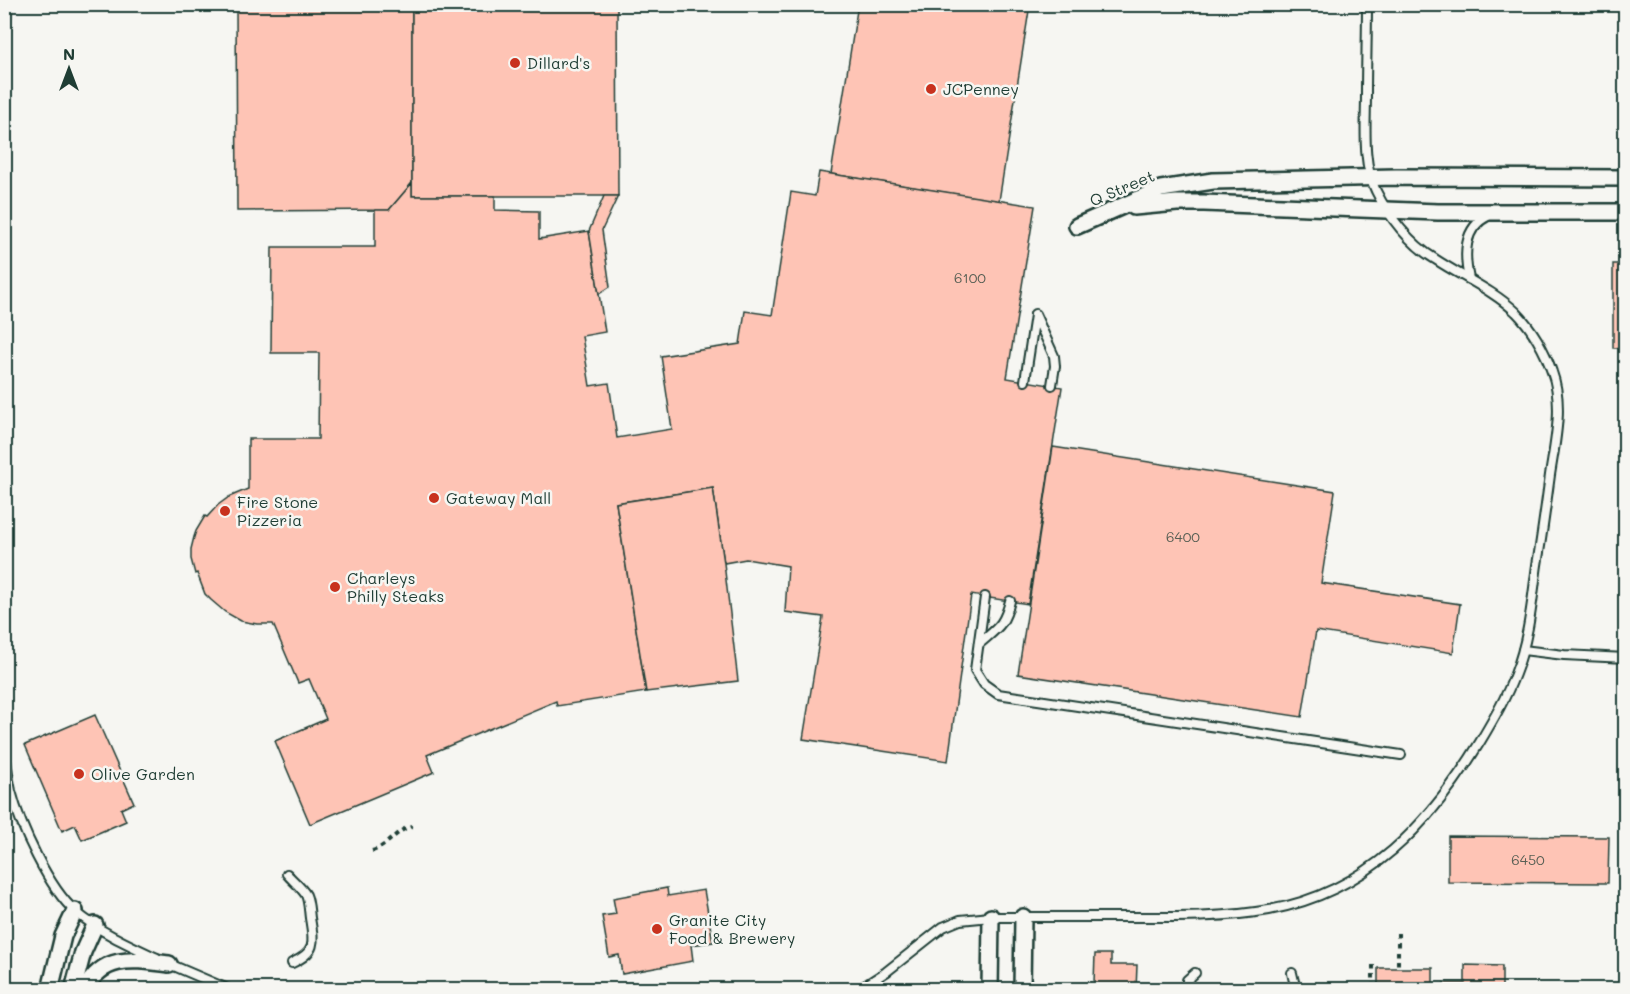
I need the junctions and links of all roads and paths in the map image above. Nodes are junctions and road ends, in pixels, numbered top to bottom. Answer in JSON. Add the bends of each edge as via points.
{"nodes":[{"id":1,"x":7,"y":4,"type":"edge"},
{"id":2,"x":1367,"y":4,"type":"edge"},
{"id":3,"x":4,"y":90,"type":"edge"},
{"id":4,"x":1371,"y":177,"type":"junction"},
{"id":5,"x":1626,"y":178,"type":"edge"},
{"id":6,"x":1388,"y":210,"type":"junction"},
{"id":7,"x":1497,"y":212,"type":"junction"},
{"id":8,"x":1626,"y":212,"type":"edge"},
{"id":9,"x":1469,"y":279,"type":"junction"},
{"id":10,"x":1025,"y":381,"type":"dead end"},
{"id":11,"x":1052,"y":385,"type":"dead end"},
{"id":12,"x":985,"y":597,"type":"dead end"},
{"id":13,"x":1010,"y":601,"type":"dead end"},
{"id":14,"x":979,"y":644,"type":"junction"},
{"id":15,"x":1523,"y":650,"type":"junction"},
{"id":16,"x":1626,"y":658,"type":"edge"},
{"id":17,"x":4,"y":745,"type":"edge"},
{"id":18,"x":1401,"y":755,"type":"dead end"},
{"id":19,"x":412,"y":826,"type":"dead end"},
{"id":20,"x":372,"y":851,"type":"dead end"},
{"id":21,"x":287,"y":874,"type":"dead end"},
{"id":22,"x":75,"y":911,"type":"junction"},
{"id":23,"x":991,"y":917,"type":"junction"},
{"id":24,"x":1023,"y":917,"type":"junction"},
{"id":25,"x":95,"y":925,"type":"junction"},
{"id":26,"x":1398,"y":933,"type":"dead end"},
{"id":27,"x":292,"y":963,"type":"dead end"},
{"id":28,"x":170,"y":964,"type":"junction"},
{"id":29,"x":1373,"y":965,"type":"dead end"},
{"id":30,"x":1398,"y":965,"type":"dead end"},
{"id":31,"x":1195,"y":973,"type":"dead end"},
{"id":32,"x":1292,"y":973,"type":"dead end"},
{"id":33,"x":1373,"y":987,"type":"dead end"},
{"id":34,"x":50,"y":990,"type":"edge"},
{"id":35,"x":74,"y":990,"type":"edge"},
{"id":36,"x":85,"y":990,"type":"edge"},
{"id":37,"x":230,"y":990,"type":"edge"},
{"id":38,"x":858,"y":990,"type":"edge"},
{"id":39,"x":990,"y":990,"type":"edge"},
{"id":40,"x":1022,"y":990,"type":"edge"},
{"id":41,"x":1186,"y":990,"type":"edge"},
{"id":42,"x":1296,"y":990,"type":"edge"}],
"edges":[{"from":1,"to":3,"type":"lane"},
{"from":2,"to":4,"type":"lane","via":[[1366,144]]},
{"from":4,"to":5,"type":"street","name":"Q Street"},
{"from":4,"to":6,"type":"lane"},
{"from":4,"to":6,"type":"street","name":"Q Street","via":[[1236,179],[1186,184],[1161,189],[1077,226],[1131,208],[1177,203]]},
{"from":6,"to":7,"type":"street","name":"Q Street"},
{"from":6,"to":9,"type":"lane","via":[[1414,243]]},
{"from":7,"to":8,"type":"street","name":"Q Street"},
{"from":7,"to":9,"type":"lane","via":[[1478,221],[1471,230],[1465,253]]},
{"from":9,"to":15,"type":"lane","via":[[1525,322],[1556,386],[1555,440]]},
{"from":10,"to":11,"type":"lane","via":[[1035,314],[1054,356]]},
{"from":12,"to":14,"type":"lane"},
{"from":13,"to":14,"type":"lane","via":[[1006,618]]},
{"from":14,"to":18,"type":"lane","via":[[975,670],[984,684],[998,694]]},
{"from":15,"to":16,"type":"lane"},
{"from":15,"to":24,"type":"lane","via":[[1497,713],[1443,795],[1390,854],[1350,881],[1302,902],[1239,914]]},
{"from":17,"to":22,"type":"lane","via":[[21,820],[57,890]]},
{"from":19,"to":20,"type":"path"},
{"from":21,"to":27,"type":"lane","via":[[307,898],[314,942],[310,952]]},
{"from":22,"to":25,"type":"lane"},
{"from":22,"to":34,"type":"street","via":[[63,936]]},
{"from":23,"to":24,"type":"lane"},
{"from":23,"to":38,"type":"lane","via":[[960,920],[943,927]]},
{"from":23,"to":39,"type":"street"},
{"from":24,"to":40,"type":"street"},
{"from":25,"to":28,"type":"lane"},
{"from":25,"to":35,"type":"street","via":[[83,952]]},
{"from":26,"to":30,"type":"path"},
{"from":28,"to":36,"type":"street","via":[[115,962],[101,969]]},
{"from":28,"to":37,"type":"lane"},
{"from":29,"to":33,"type":"path"},
{"from":31,"to":41,"type":"lane","via":[[1187,980]]},
{"from":32,"to":42,"type":"lane"}]}
